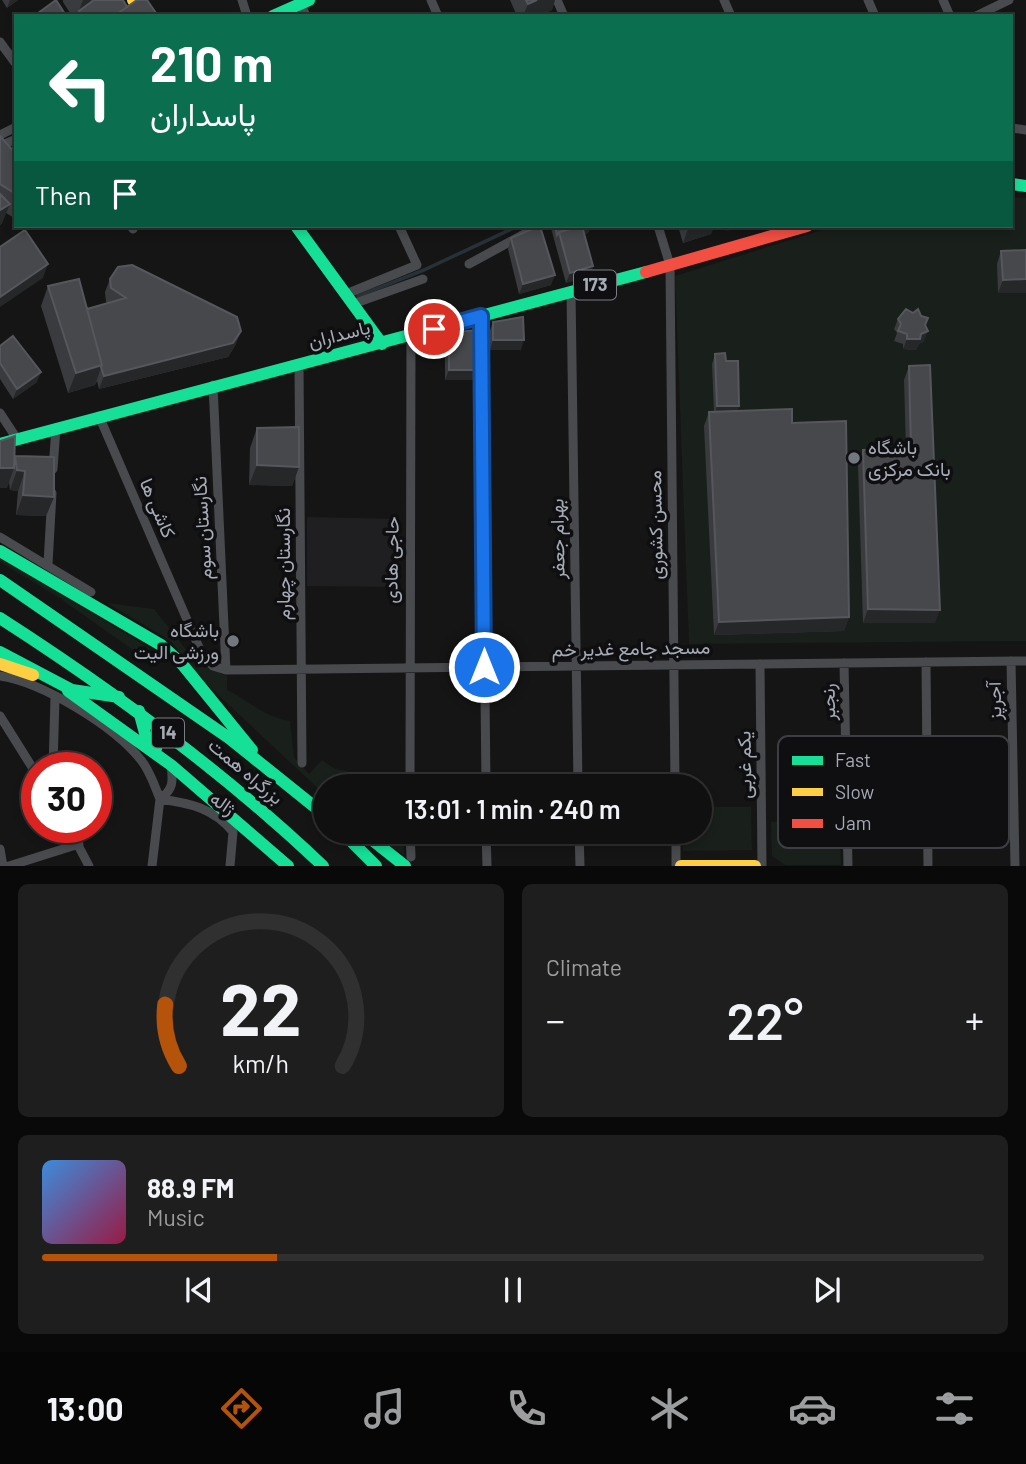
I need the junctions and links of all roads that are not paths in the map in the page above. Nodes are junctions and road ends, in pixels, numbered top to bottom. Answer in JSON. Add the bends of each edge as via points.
{"nodes":[{"id":1,"x":1009,"y":0,"type":"edge"},
{"id":2,"x":305,"y":6,"type":"edge"},
{"id":3,"x":279,"y":14,"type":"edge"},
{"id":4,"x":980,"y":14,"type":"edge"},
{"id":5,"x":0,"y":42,"type":"edge"},
{"id":6,"x":14,"y":61,"type":"edge"},
{"id":7,"x":297,"y":228,"type":"edge"},
{"id":8,"x":400,"y":228,"type":"edge"},
{"id":9,"x":535,"y":228,"type":"edge"},
{"id":10,"x":659,"y":228,"type":"edge"},
{"id":11,"x":793,"y":228,"type":"edge"},
{"id":12,"x":766,"y":232,"type":"edge"},
{"id":13,"x":469,"y":264,"type":"dead end"},
{"id":14,"x":670,"y":265,"type":"junction"},
{"id":15,"x":423,"y":279,"type":"dead end"},
{"id":16,"x":570,"y":291,"type":"junction"},
{"id":17,"x":349,"y":299,"type":"junction"},
{"id":18,"x":481,"y":316,"type":"junction"},
{"id":19,"x":411,"y":335,"type":"junction"},
{"id":20,"x":382,"y":344,"type":"junction"},
{"id":21,"x":299,"y":364,"type":"junction"},
{"id":22,"x":214,"y":385,"type":"junction"},
{"id":23,"x":0,"y":413,"type":"edge"},
{"id":24,"x":99,"y":416,"type":"junction"},
{"id":25,"x":56,"y":428,"type":"junction"},
{"id":26,"x":17,"y":439,"type":"junction"},
{"id":27,"x":0,"y":444,"type":"edge"},
{"id":28,"x":3,"y":543,"type":"edge"},
{"id":29,"x":48,"y":564,"type":"junction"},
{"id":30,"x":0,"y":580,"type":"edge"},
{"id":31,"x":92,"y":592,"type":"dead end"},
{"id":32,"x":0,"y":618,"type":"edge"},
{"id":33,"x":0,"y":652,"type":"edge"},
{"id":34,"x":1011,"y":661,"type":"junction"},
{"id":35,"x":1026,"y":661,"type":"edge"},
{"id":36,"x":926,"y":662,"type":"junction"},
{"id":37,"x":844,"y":663,"type":"junction"},
{"id":38,"x":0,"y":664,"type":"edge"},
{"id":39,"x":760,"y":664,"type":"junction"},
{"id":40,"x":674,"y":665,"type":"junction"},
{"id":41,"x":576,"y":666,"type":"junction"},
{"id":42,"x":484,"y":667,"type":"junction"},
{"id":43,"x":408,"y":668,"type":"junction"},
{"id":44,"x":226,"y":670,"type":"junction"},
{"id":45,"x":301,"y":670,"type":"junction"},
{"id":46,"x":0,"y":676,"type":"edge"},
{"id":47,"x":54,"y":681,"type":"junction"},
{"id":48,"x":55,"y":698,"type":"junction"},
{"id":49,"x":119,"y":698,"type":"junction"},
{"id":50,"x":139,"y":711,"type":"junction"},
{"id":51,"x":0,"y":716,"type":"edge"},
{"id":52,"x":845,"y":736,"type":"edge"},
{"id":53,"x":927,"y":736,"type":"edge"},
{"id":54,"x":23,"y":752,"type":"edge"},
{"id":55,"x":53,"y":752,"type":"edge"},
{"id":56,"x":302,"y":763,"type":"dead end"},
{"id":57,"x":264,"y":764,"type":"junction"},
{"id":58,"x":171,"y":765,"type":"junction"},
{"id":59,"x":410,"y":774,"type":"edge"},
{"id":60,"x":486,"y":774,"type":"edge"},
{"id":61,"x":578,"y":774,"type":"edge"},
{"id":62,"x":675,"y":774,"type":"edge"},
{"id":63,"x":160,"y":799,"type":"junction"},
{"id":64,"x":313,"y":805,"type":"edge"},
{"id":65,"x":79,"y":844,"type":"joint"},
{"id":66,"x":354,"y":844,"type":"edge"},
{"id":67,"x":381,"y":844,"type":"edge"},
{"id":68,"x":486,"y":844,"type":"edge"},
{"id":69,"x":579,"y":844,"type":"edge"},
{"id":70,"x":677,"y":844,"type":"edge"},
{"id":71,"x":848,"y":848,"type":"edge"},
{"id":72,"x":928,"y":848,"type":"edge"},
{"id":73,"x":0,"y":849,"type":"edge"},
{"id":74,"x":408,"y":861,"type":"edge"},
{"id":75,"x":3,"y":866,"type":"edge"},
{"id":76,"x":9,"y":866,"type":"edge"},
{"id":77,"x":89,"y":866,"type":"edge"},
{"id":78,"x":152,"y":866,"type":"edge"},
{"id":79,"x":230,"y":866,"type":"edge"},
{"id":80,"x":288,"y":866,"type":"edge"},
{"id":81,"x":323,"y":866,"type":"edge"},
{"id":82,"x":376,"y":866,"type":"edge"},
{"id":83,"x":487,"y":866,"type":"edge"},
{"id":84,"x":580,"y":866,"type":"edge"},
{"id":85,"x":679,"y":866,"type":"edge"},
{"id":86,"x":755,"y":866,"type":"edge"},
{"id":87,"x":762,"y":866,"type":"edge"},
{"id":88,"x":848,"y":866,"type":"edge"},
{"id":89,"x":928,"y":866,"type":"edge"},
{"id":90,"x":1015,"y":866,"type":"edge"}],
"edges":[{"from":1,"to":4,"type":"street"},
{"from":2,"to":3,"type":"main road"},
{"from":5,"to":6,"type":"street"},
{"from":7,"to":17,"type":"main road"},
{"from":8,"to":17,"type":"street","via":[[417,265]]},
{"from":9,"to":13,"type":"street"},
{"from":10,"to":14,"type":"street","name":"محسن کشوری"},
{"from":11,"to":12,"type":"main road","name":"پاسداران","number":"173"},
{"from":12,"to":14,"type":"main road","name":"پاسداران","number":"173"},
{"from":14,"to":16,"type":"main road","name":"پاسداران","number":"173"},
{"from":14,"to":40,"type":"street","name":"محسن کشوری"},
{"from":15,"to":17,"type":"street"},
{"from":16,"to":18,"type":"main road","name":"پاسداران","number":"173"},
{"from":16,"to":41,"type":"street","name":"بهرام جعفر"},
{"from":17,"to":20,"type":"main road"},
{"from":18,"to":19,"type":"main road","name":"پاسداران","number":"173"},
{"from":18,"to":42,"type":"street"},
{"from":19,"to":20,"type":"main road","name":"پاسداران","number":"173"},
{"from":19,"to":43,"type":"street","name":"حاجی هادی"},
{"from":20,"to":21,"type":"main road","name":"پاسداران","number":"173"},
{"from":21,"to":22,"type":"main road","name":"پاسداران","number":"173"},
{"from":21,"to":45,"type":"street","name":"نگارستان چهارم"},
{"from":22,"to":24,"type":"main road","name":"پاسداران","number":"173"},
{"from":22,"to":44,"type":"street","name":"نگارستان سوم"},
{"from":23,"to":26,"type":"street"},
{"from":24,"to":25,"type":"main road","name":"پاسداران","number":"173"},
{"from":24,"to":44,"type":"street","name":"کاشی ها","via":[[201,652],[213,666]]},
{"from":25,"to":26,"type":"main road","name":"پاسداران","number":"173"},
{"from":25,"to":29,"type":"street"},
{"from":26,"to":27,"type":"main road","name":"پاسداران","number":"173"},
{"from":28,"to":29,"type":"street"},
{"from":28,"to":57,"type":"main road","via":[[162,645]]},
{"from":29,"to":31,"type":"street"},
{"from":30,"to":57,"type":"main road","name":"بزرگراه همت","number":"14","via":[[83,633]]},
{"from":32,"to":49,"type":"main road","name":"بزرگراه همت","number":"14"},
{"from":33,"to":47,"type":"main road"},
{"from":34,"to":35,"type":"street","name":"مسجد جامع غدیر خم"},
{"from":34,"to":36,"type":"street","name":"مسجد جامع غدیر خم"},
{"from":34,"to":90,"type":"street","name":"آجرپز"},
{"from":36,"to":37,"type":"street","name":"مسجد جامع غدیر خم"},
{"from":36,"to":53,"type":"street"},
{"from":37,"to":39,"type":"street","name":"مسجد جامع غدیر خم"},
{"from":37,"to":52,"type":"street","name":"رنجبر"},
{"from":38,"to":47,"type":"main road"},
{"from":39,"to":40,"type":"street","name":"مسجد جامع غدیر خم"},
{"from":39,"to":87,"type":"street","name":"یکم غربی"},
{"from":40,"to":41,"type":"street","name":"مسجد جامع غدیر خم"},
{"from":40,"to":62,"type":"street","name":"محسن کشوری"},
{"from":41,"to":42,"type":"street","name":"مسجد جامع غدیر خم"},
{"from":41,"to":61,"type":"street","name":"بهرام جعفر"},
{"from":42,"to":43,"type":"street","name":"مسجد جامع غدیر خم"},
{"from":42,"to":60,"type":"street"},
{"from":43,"to":45,"type":"street","name":"مسجد جامع غدیر خم"},
{"from":43,"to":59,"type":"street","name":"حاجی هادی"},
{"from":44,"to":45,"type":"street","name":"مسجد جامع غدیر خم"},
{"from":45,"to":56,"type":"street","name":"نگارستان چهارم"},
{"from":46,"to":48,"type":"street","via":[[20,679]]},
{"from":47,"to":49,"type":"main road","via":[[93,697]]},
{"from":47,"to":58,"type":"main road"},
{"from":48,"to":55,"type":"street"},
{"from":48,"to":63,"type":"street","via":[[120,739],[142,761]]},
{"from":49,"to":50,"type":"main road","name":"بزرگراه همت","number":"14"},
{"from":50,"to":58,"type":"main road","via":[[146,737]]},
{"from":50,"to":81,"type":"main road","name":"بزرگراه همت","number":"14","via":[[250,797]]},
{"from":51,"to":54,"type":"street"},
{"from":57,"to":64,"type":"main road","name":"بزرگراه همت","number":"14"},
{"from":58,"to":63,"type":"street","via":[[170,792]]},
{"from":58,"to":80,"type":"main road"},
{"from":63,"to":78,"type":"street"},
{"from":63,"to":79,"type":"street","name":"ژاله","via":[[186,802],[226,823],[233,832]]},
{"from":65,"to":76,"type":"street"},
{"from":65,"to":77,"type":"street"},
{"from":66,"to":82,"type":"main road"},
{"from":67,"to":74,"type":"main road"},
{"from":68,"to":83,"type":"street"},
{"from":69,"to":84,"type":"street"},
{"from":70,"to":85,"type":"street"},
{"from":71,"to":88,"type":"street","name":"رنجبر"},
{"from":72,"to":89,"type":"street"},
{"from":73,"to":75,"type":"street"},
{"from":85,"to":86,"type":"main road"}]}
